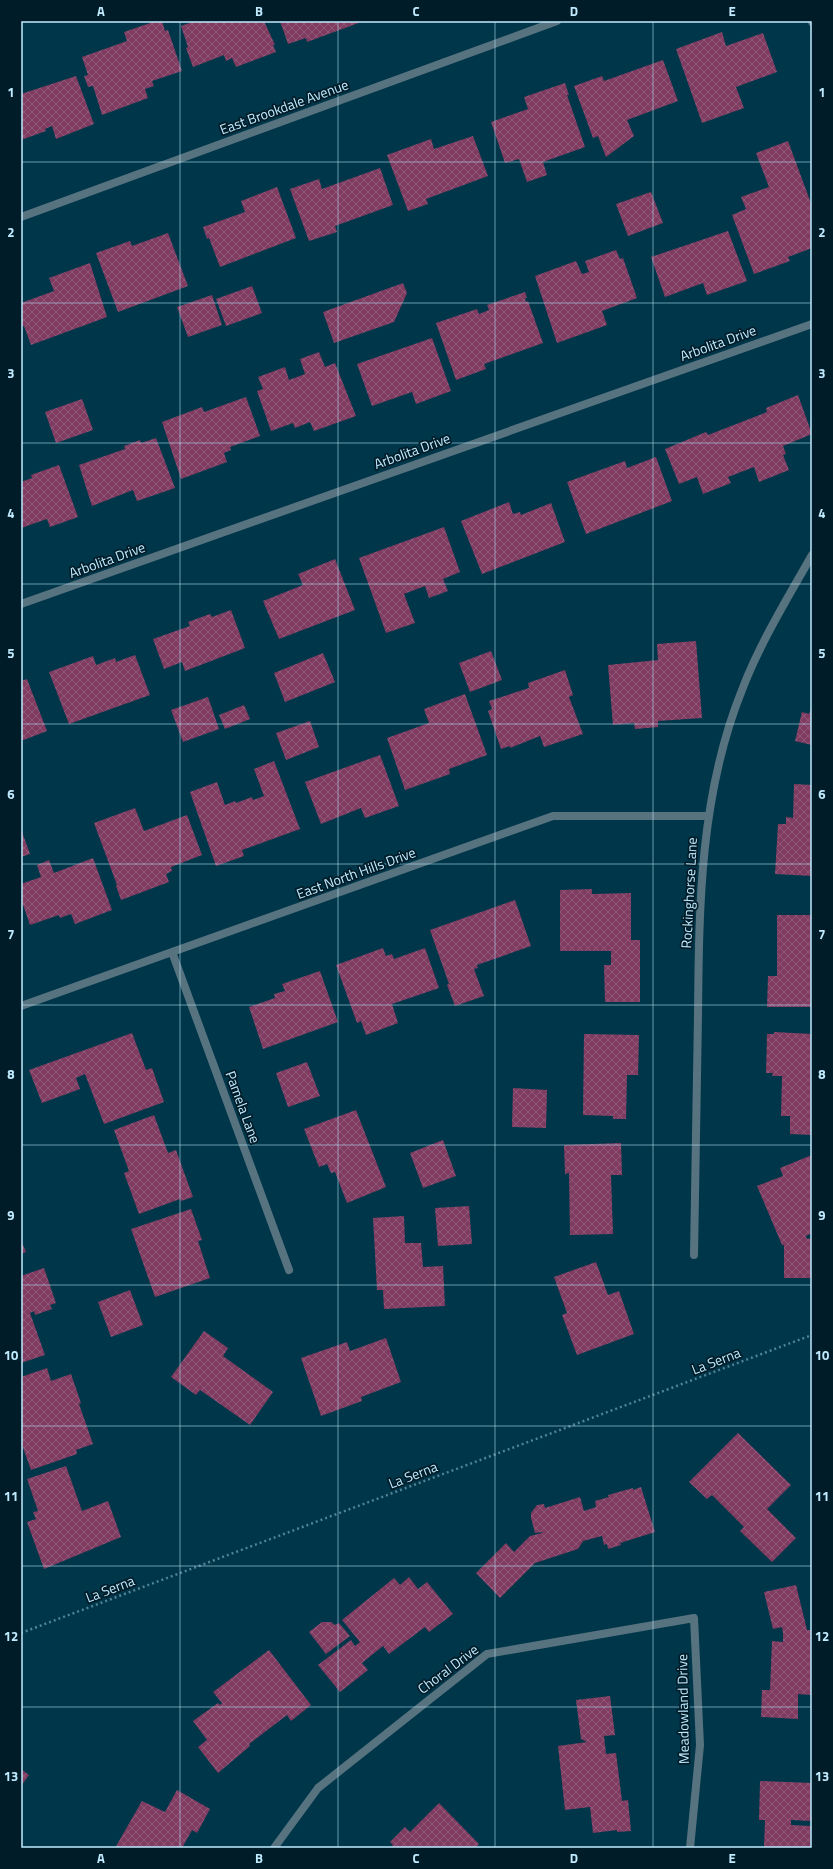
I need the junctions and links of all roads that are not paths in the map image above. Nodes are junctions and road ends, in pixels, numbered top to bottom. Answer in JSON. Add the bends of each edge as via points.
{"nodes":[{"id":1,"x":557,"y":21,"type":"edge"},
{"id":2,"x":21,"y":217,"type":"edge"},
{"id":3,"x":812,"y":324,"type":"edge"},
{"id":4,"x":812,"y":555,"type":"edge"},
{"id":5,"x":21,"y":604,"type":"edge"},
{"id":6,"x":708,"y":816,"type":"junction"},
{"id":7,"x":172,"y":952,"type":"junction"},
{"id":8,"x":21,"y":1006,"type":"edge"},
{"id":9,"x":694,"y":1254,"type":"dead end"},
{"id":10,"x":289,"y":1270,"type":"dead end"},
{"id":11,"x":694,"y":1618,"type":"joint"},
{"id":12,"x":274,"y":1848,"type":"edge"},
{"id":13,"x":690,"y":1848,"type":"edge"}],
"edges":[{"from":1,"to":2,"type":"street","name":"East Brookdale Avenue"},
{"from":3,"to":5,"type":"street","name":"Arbolita Drive"},
{"from":4,"to":6,"type":"street","name":"Rockinghorse Lane","via":[[741,690],[715,779]]},
{"from":6,"to":7,"type":"street","name":"East North Hills Drive","via":[[553,816]]},
{"from":6,"to":9,"type":"street","name":"Rockinghorse Lane","via":[[699,907]]},
{"from":7,"to":8,"type":"street","name":"East North Hills Drive"},
{"from":7,"to":10,"type":"street","name":"Pamela Lane"},
{"from":11,"to":12,"type":"street","name":"Choral Drive","via":[[487,1654],[318,1788]]},
{"from":11,"to":13,"type":"street","name":"Meadowland Drive","via":[[700,1744]]}]}
